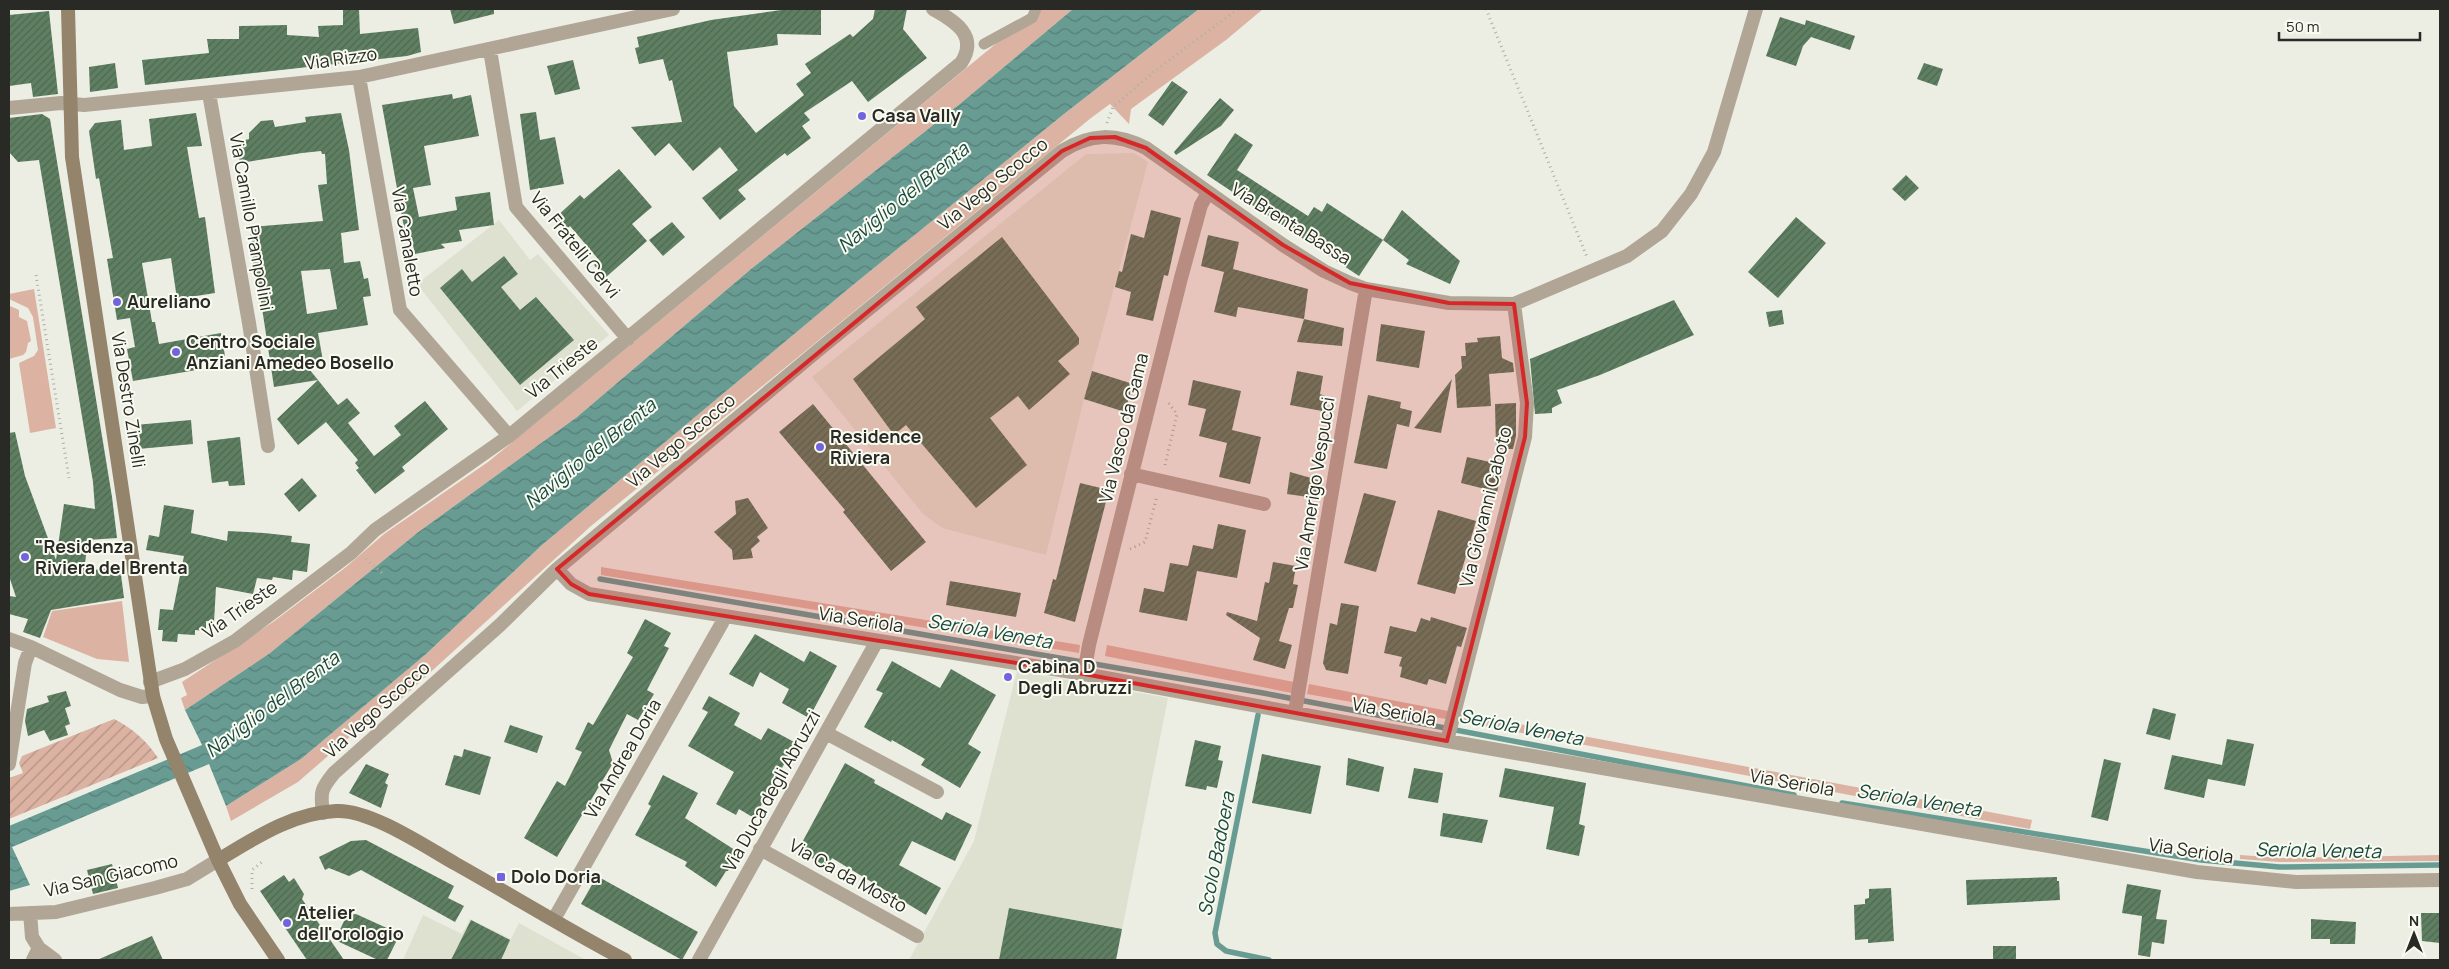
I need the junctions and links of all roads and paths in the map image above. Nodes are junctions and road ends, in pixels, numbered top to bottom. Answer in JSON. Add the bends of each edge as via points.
{"nodes":[{"id":1,"x":68,"y":9,"type":"edge"},
{"id":2,"x":673,"y":9,"type":"edge"},
{"id":3,"x":933,"y":9,"type":"edge"},
{"id":4,"x":1036,"y":9,"type":"edge"},
{"id":5,"x":1238,"y":9,"type":"edge"},
{"id":6,"x":1486,"y":9,"type":"edge"},
{"id":7,"x":1756,"y":9,"type":"edge"},
{"id":8,"x":984,"y":44,"type":"dead end"},
{"id":9,"x":490,"y":50,"type":"junction"},
{"id":10,"x":359,"y":77,"type":"junction"},
{"id":11,"x":209,"y":93,"type":"junction"},
{"id":12,"x":72,"y":104,"type":"junction"},
{"id":13,"x":9,"y":108,"type":"edge"},
{"id":14,"x":1104,"y":136,"type":"junction"},
{"id":15,"x":1208,"y":194,"type":"junction"},
{"id":16,"x":1591,"y":272,"type":"junction"},
{"id":17,"x":36,"y":275,"type":"dead end"},
{"id":18,"x":1366,"y":288,"type":"junction"},
{"id":19,"x":1514,"y":304,"type":"junction"},
{"id":20,"x":628,"y":339,"type":"junction"},
{"id":21,"x":1166,"y":400,"type":"dead end"},
{"id":22,"x":508,"y":436,"type":"junction"},
{"id":23,"x":268,"y":446,"type":"dead end"},
{"id":24,"x":1164,"y":466,"type":"dead end"},
{"id":25,"x":1131,"y":474,"type":"junction"},
{"id":26,"x":69,"y":478,"type":"dead end"},
{"id":27,"x":1160,"y":488,"type":"dead end"},
{"id":28,"x":1264,"y":504,"type":"dead end"},
{"id":29,"x":1129,"y":550,"type":"dead end"},
{"id":30,"x":364,"y":557,"type":"dead end"},
{"id":31,"x":557,"y":569,"type":"junction"},
{"id":32,"x":382,"y":573,"type":"dead end"},
{"id":33,"x":723,"y":617,"type":"junction"},
{"id":34,"x":9,"y":639,"type":"edge"},
{"id":35,"x":877,"y":641,"type":"junction"},
{"id":36,"x":31,"y":647,"type":"junction"},
{"id":37,"x":1085,"y":671,"type":"junction"},
{"id":38,"x":153,"y":694,"type":"junction"},
{"id":39,"x":1296,"y":709,"type":"junction"},
{"id":40,"x":826,"y":733,"type":"junction"},
{"id":41,"x":1447,"y":738,"type":"junction"},
{"id":42,"x":9,"y":764,"type":"edge"},
{"id":43,"x":938,"y":792,"type":"dead end"},
{"id":44,"x":323,"y":813,"type":"junction"},
{"id":45,"x":760,"y":850,"type":"junction"},
{"id":46,"x":218,"y":860,"type":"junction"},
{"id":47,"x":262,"y":862,"type":"dead end"},
{"id":48,"x":2440,"y":880,"type":"edge"},
{"id":49,"x":254,"y":894,"type":"dead end"},
{"id":50,"x":30,"y":913,"type":"junction"},
{"id":51,"x":9,"y":914,"type":"edge"},
{"id":52,"x":554,"y":919,"type":"junction"},
{"id":53,"x":917,"y":936,"type":"dead end"},
{"id":54,"x":36,"y":954,"type":"edge"},
{"id":55,"x":55,"y":960,"type":"edge"},
{"id":56,"x":278,"y":960,"type":"edge"},
{"id":57,"x":625,"y":960,"type":"edge"},
{"id":58,"x":700,"y":960,"type":"edge"}],
"edges":[{"from":1,"to":12,"type":"main road","name":"Via Destro Zinelli"},
{"from":2,"to":9,"type":"street","name":"Via Rizzo"},
{"from":3,"to":20,"type":"street","name":"Via Trieste","via":[[961,29],[967,38],[968,52],[961,62]]},
{"from":4,"to":8,"type":"street","via":[[1032,18]]},
{"from":5,"to":14,"type":"path","via":[[1156,70],[1113,107]]},
{"from":6,"to":16,"type":"path"},
{"from":7,"to":16,"type":"street","name":"Via Brenta Bassa","via":[[1714,152],[1691,194],[1662,231],[1626,256]]},
{"from":9,"to":10,"type":"street","name":"Via Rizzo"},
{"from":9,"to":20,"type":"street","name":"Via Fratelli Cervi","via":[[516,207]]},
{"from":10,"to":11,"type":"street","name":"Via Rizzo"},
{"from":10,"to":22,"type":"street","name":"Via Canaletto","via":[[400,310]]},
{"from":11,"to":12,"type":"street","name":"Via Rizzo"},
{"from":11,"to":23,"type":"street","name":"Via Camillo Prampolini"},
{"from":12,"to":13,"type":"street","name":"Via Rizzo"},
{"from":12,"to":38,"type":"main road","name":"Via Destro Zinelli","via":[[72,157]]},
{"from":14,"to":15,"type":"street","name":"Via Brenta Bassa","via":[[1129,139],[1146,148]]},
{"from":14,"to":31,"type":"street","name":"Via Vego Scocco","via":[[1077,142],[1062,151]]},
{"from":15,"to":18,"type":"street","name":"Via Brenta Bassa","via":[[1324,271]]},
{"from":15,"to":25,"type":"street","name":"Via Vasco da Gama","via":[[1201,205]]},
{"from":16,"to":19,"type":"street","name":"Via Brenta Bassa"},
{"from":17,"to":26,"type":"path"},
{"from":18,"to":19,"type":"street","name":"Via Brenta Bassa","via":[[1449,303]]},
{"from":18,"to":39,"type":"street","name":"Via Amerigo Vespucci"},
{"from":19,"to":41,"type":"street","name":"Via Giovanni Caboto","via":[[1527,403],[1526,437]]},
{"from":20,"to":22,"type":"street","name":"Via Trieste"},
{"from":21,"to":24,"type":"path","via":[[1177,414]]},
{"from":22,"to":38,"type":"street","name":"Via Trieste","via":[[375,530],[235,641],[184,669]]},
{"from":25,"to":28,"type":"street"},
{"from":25,"to":37,"type":"street","name":"Via Vasco da Gama"},
{"from":27,"to":29,"type":"path","via":[[1145,542]]},
{"from":30,"to":32,"type":"path"},
{"from":31,"to":33,"type":"street","name":"Via Seriola","via":[[571,584],[590,594]]},
{"from":31,"to":44,"type":"street","name":"Via Vego Scocco","via":[[334,773],[320,795]]},
{"from":33,"to":35,"type":"street","name":"Via Seriola"},
{"from":33,"to":52,"type":"street","name":"Via Andrea Doria"},
{"from":34,"to":36,"type":"street"},
{"from":35,"to":37,"type":"street","name":"Via Seriola"},
{"from":35,"to":40,"type":"street","name":"Via Duca degli Abruzzi"},
{"from":36,"to":38,"type":"street","via":[[120,690],[142,697]]},
{"from":36,"to":42,"type":"street","via":[[25,663]]},
{"from":37,"to":39,"type":"street","name":"Via Seriola"},
{"from":38,"to":46,"type":"main road","name":"Via Destro Zinelli","via":[[166,739]]},
{"from":39,"to":41,"type":"street","name":"Via Seriola"},
{"from":40,"to":43,"type":"street"},
{"from":40,"to":45,"type":"street","name":"Via Duca degli Abruzzi"},
{"from":41,"to":48,"type":"street","name":"Via Seriola","via":[[2197,872],[2296,882]]},
{"from":44,"to":46,"type":"main road","via":[[296,818],[268,830]]},
{"from":44,"to":52,"type":"main road","via":[[357,813],[380,822]]},
{"from":45,"to":53,"type":"street","name":"Via Ca da Mosto"},
{"from":45,"to":58,"type":"street","name":"Via Duca degli Abruzzi"},
{"from":46,"to":50,"type":"street","name":"Via San Giacomo","via":[[187,879],[56,912]]},
{"from":46,"to":56,"type":"main road","name":"Via Destro Zinelli","via":[[240,904]]},
{"from":47,"to":49,"type":"path","via":[[252,870]]},
{"from":50,"to":51,"type":"street","name":"Via San Giacomo"},
{"from":50,"to":54,"type":"street"},
{"from":52,"to":57,"type":"main road"},
{"from":54,"to":55,"type":"street"}]}
